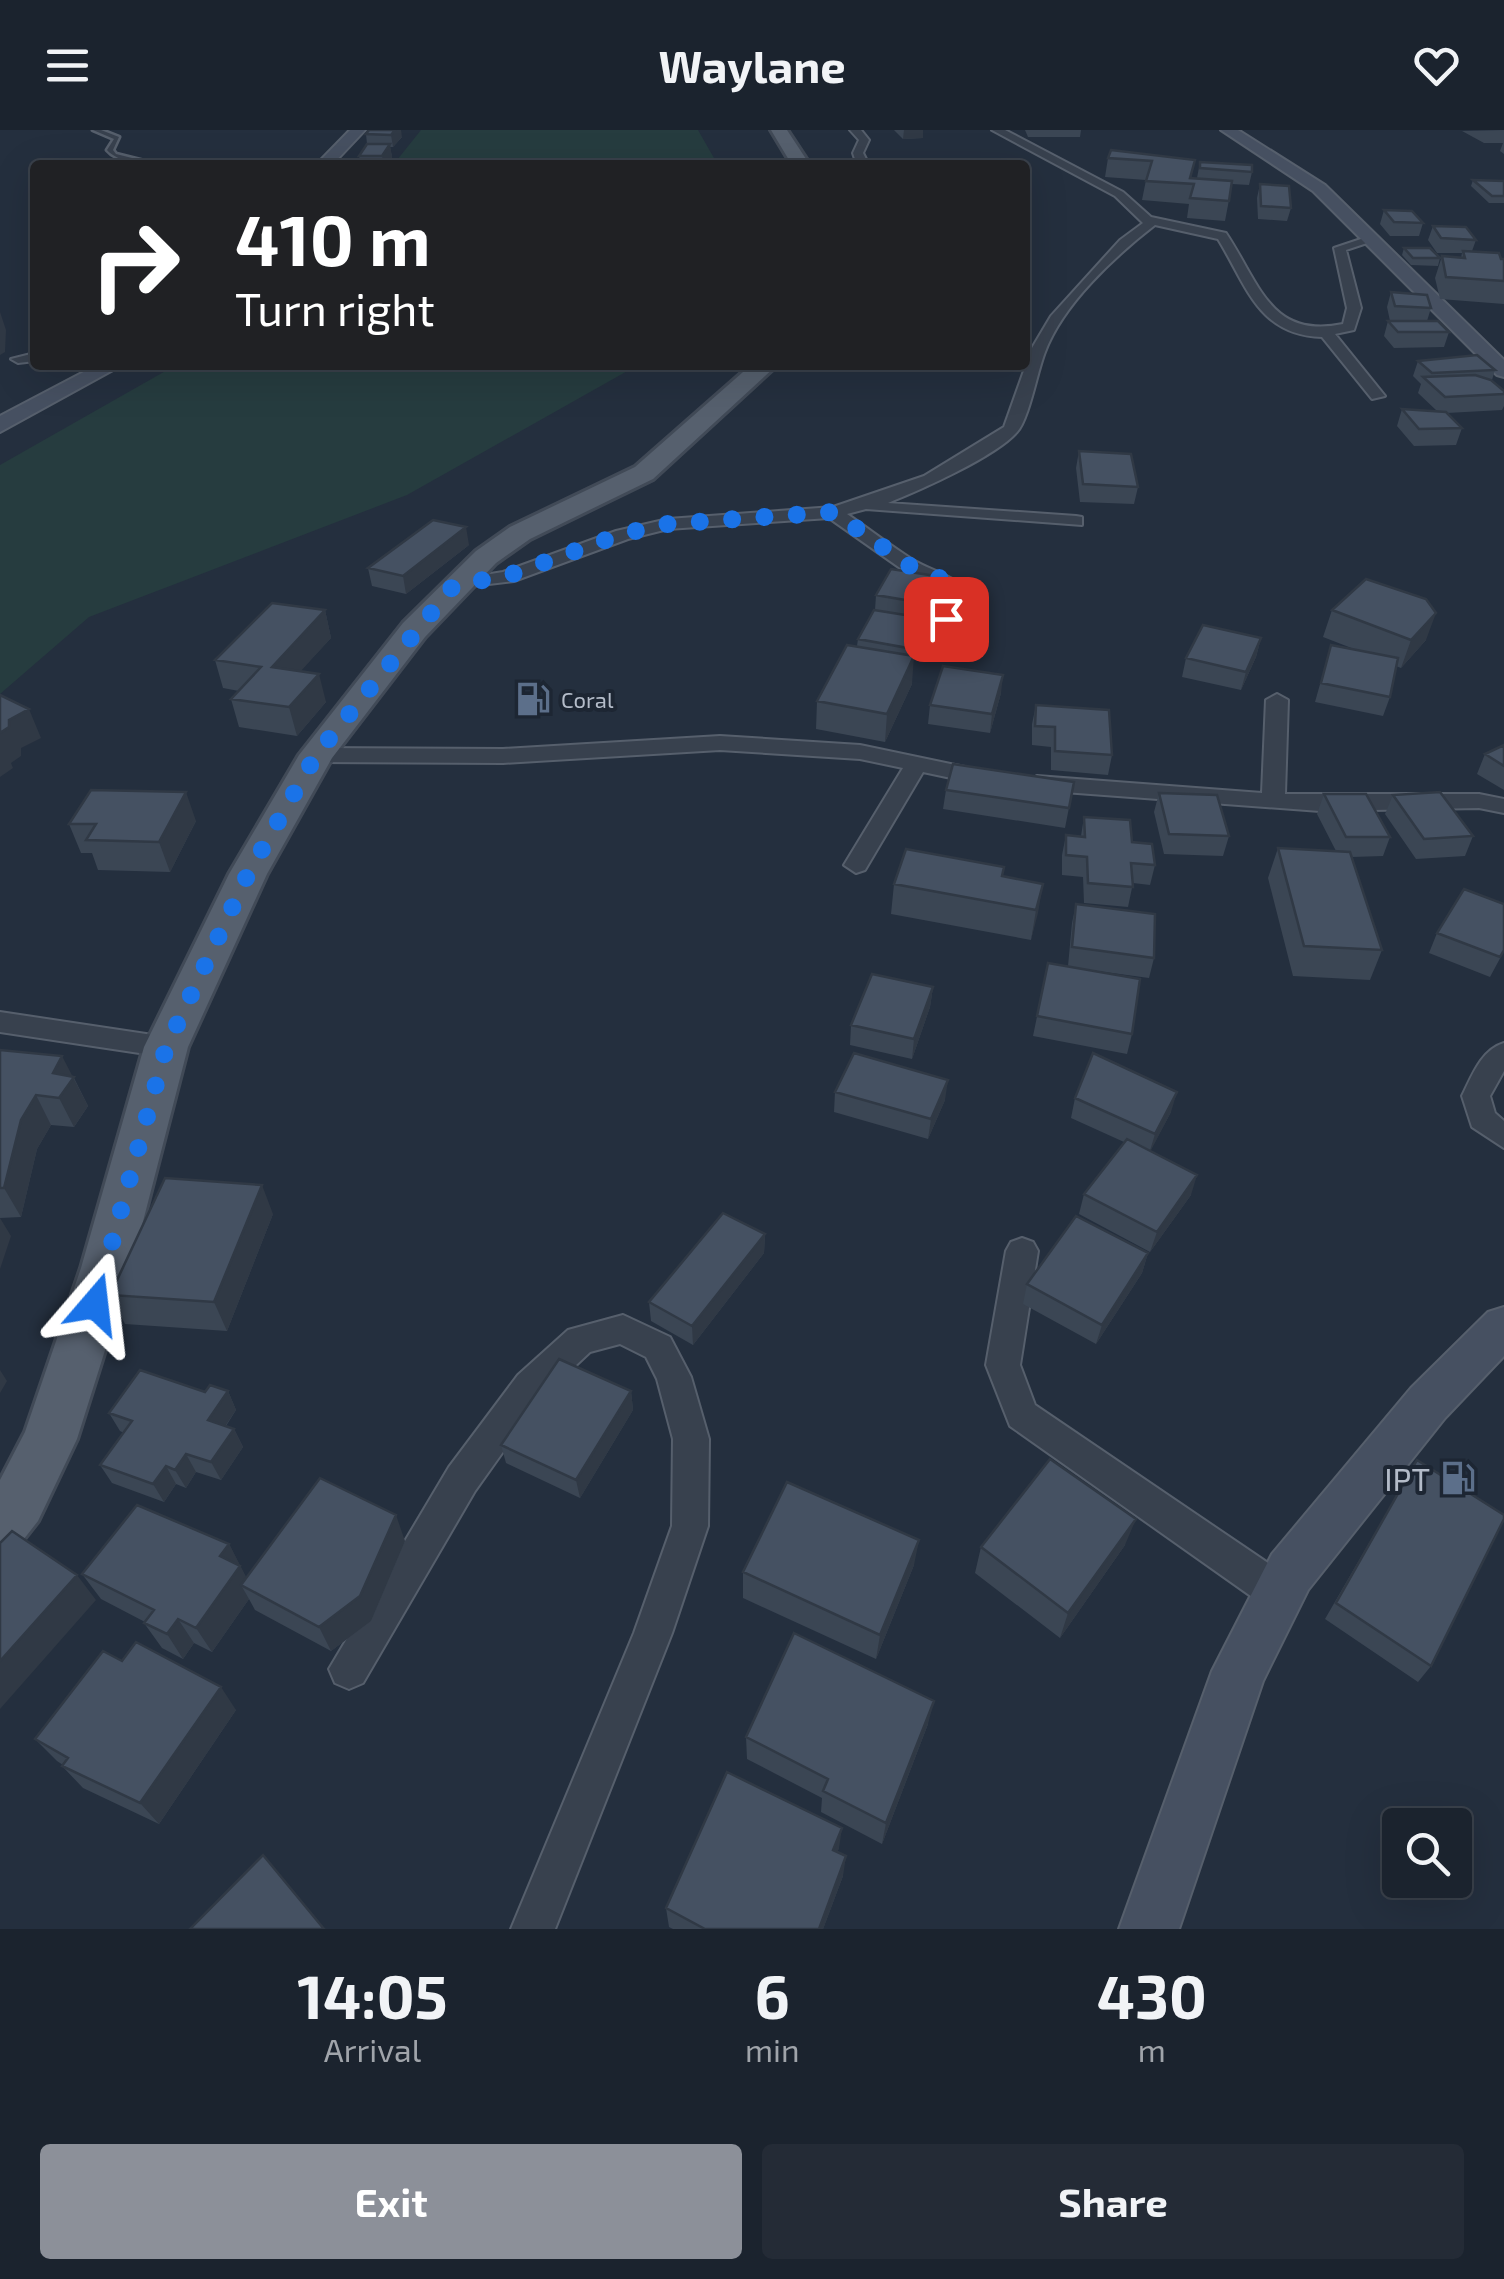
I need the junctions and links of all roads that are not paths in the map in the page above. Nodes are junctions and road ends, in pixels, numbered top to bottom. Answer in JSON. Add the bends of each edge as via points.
{"nodes":[{"id":1,"x":96,"y":130,"type":"edge"},
{"id":2,"x":358,"y":130,"type":"edge"},
{"id":3,"x":780,"y":130,"type":"edge"},
{"id":4,"x":855,"y":130,"type":"edge"},
{"id":5,"x":997,"y":130,"type":"edge"},
{"id":6,"x":1228,"y":130,"type":"edge"},
{"id":7,"x":136,"y":160,"type":"edge"},
{"id":8,"x":329,"y":160,"type":"edge"},
{"id":9,"x":797,"y":160,"type":"edge"},
{"id":10,"x":861,"y":160,"type":"edge"},
{"id":11,"x":1152,"y":222,"type":"junction"},
{"id":12,"x":1369,"y":238,"type":"junction"},
{"id":13,"x":1326,"y":332,"type":"junction"},
{"id":14,"x":104,"y":370,"type":"edge"},
{"id":15,"x":759,"y":370,"type":"edge"},
{"id":16,"x":1504,"y":371,"type":"edge"},
{"id":17,"x":1377,"y":396,"type":"dead end"},
{"id":18,"x":0,"y":425,"type":"edge"},
{"id":19,"x":861,"y":505,"type":"junction"},
{"id":20,"x":833,"y":512,"type":"junction"},
{"id":21,"x":1076,"y":520,"type":"dead end"},
{"id":22,"x":454,"y":585,"type":"junction"},
{"id":23,"x":946,"y":619,"type":"dead end"},
{"id":24,"x":1277,"y":700,"type":"dead end"},
{"id":25,"x":316,"y":755,"type":"junction"},
{"id":26,"x":916,"y":766,"type":"junction"},
{"id":27,"x":1273,"y":801,"type":"junction"},
{"id":28,"x":1504,"y":806,"type":"edge"},
{"id":29,"x":856,"y":864,"type":"dead end"},
{"id":30,"x":0,"y":1022,"type":"edge"},
{"id":31,"x":166,"y":1048,"type":"junction"},
{"id":32,"x":1504,"y":1053,"type":"edge"},
{"id":33,"x":1504,"y":1137,"type":"edge"},
{"id":34,"x":1022,"y":1251,"type":"dead end"},
{"id":35,"x":1504,"y":1326,"type":"edge"},
{"id":36,"x":0,"y":1525,"type":"edge"},
{"id":37,"x":1279,"y":1593,"type":"junction"},
{"id":38,"x":350,"y":1669,"type":"dead end"},
{"id":39,"x":533,"y":1929,"type":"edge"},
{"id":40,"x":1149,"y":1929,"type":"edge"}],
"edges":[{"from":1,"to":7,"type":"lane","via":[[116,138],[114,155]]},
{"from":2,"to":8,"type":"main road"},
{"from":3,"to":9,"type":"main road"},
{"from":4,"to":10,"type":"street","via":[[864,140]]},
{"from":5,"to":11,"type":"street","via":[[1119,194]]},
{"from":6,"to":12,"type":"main road","via":[[1319,188]]},
{"from":11,"to":13,"type":"street","via":[[1222,236],[1267,316],[1293,329]]},
{"from":11,"to":19,"type":"street","via":[[1058,316],[1039,348],[1011,429],[930,480]]},
{"from":12,"to":13,"type":"street","via":[[1340,248],[1354,318],[1348,327]]},
{"from":12,"to":16,"type":"main road"},
{"from":13,"to":17,"type":"street"},
{"from":14,"to":18,"type":"main road"},
{"from":15,"to":22,"type":"main road","via":[[644,474],[520,533]]},
{"from":19,"to":20,"type":"street"},
{"from":19,"to":21,"type":"street"},
{"from":20,"to":22,"type":"street","via":[[668,524],[507,576]]},
{"from":20,"to":23,"type":"street","via":[[910,566],[949,582],[964,597]]},
{"from":22,"to":25,"type":"main road"},
{"from":24,"to":27,"type":"street"},
{"from":25,"to":26,"type":"street","via":[[503,756],[720,743],[860,752]]},
{"from":25,"to":31,"type":"main road","via":[[248,874]]},
{"from":26,"to":27,"type":"street","via":[[1007,781]]},
{"from":26,"to":29,"type":"street"},
{"from":27,"to":28,"type":"street"},
{"from":30,"to":31,"type":"street"},
{"from":31,"to":36,"type":"main road","via":[[106,1268],[50,1439]]},
{"from":32,"to":33,"type":"street","via":[[1476,1096],[1482,1120]]},
{"from":34,"to":37,"type":"street","via":[[1003,1365],[1022,1415]]},
{"from":35,"to":37,"type":"main road","via":[[1428,1403]]},
{"from":37,"to":40,"type":"main road","via":[[1239,1672]]},
{"from":38,"to":39,"type":"street","via":[[462,1479],[551,1363],[580,1340],[623,1329],[658,1347],[674,1376],[691,1439],[690,1526]]}]}
